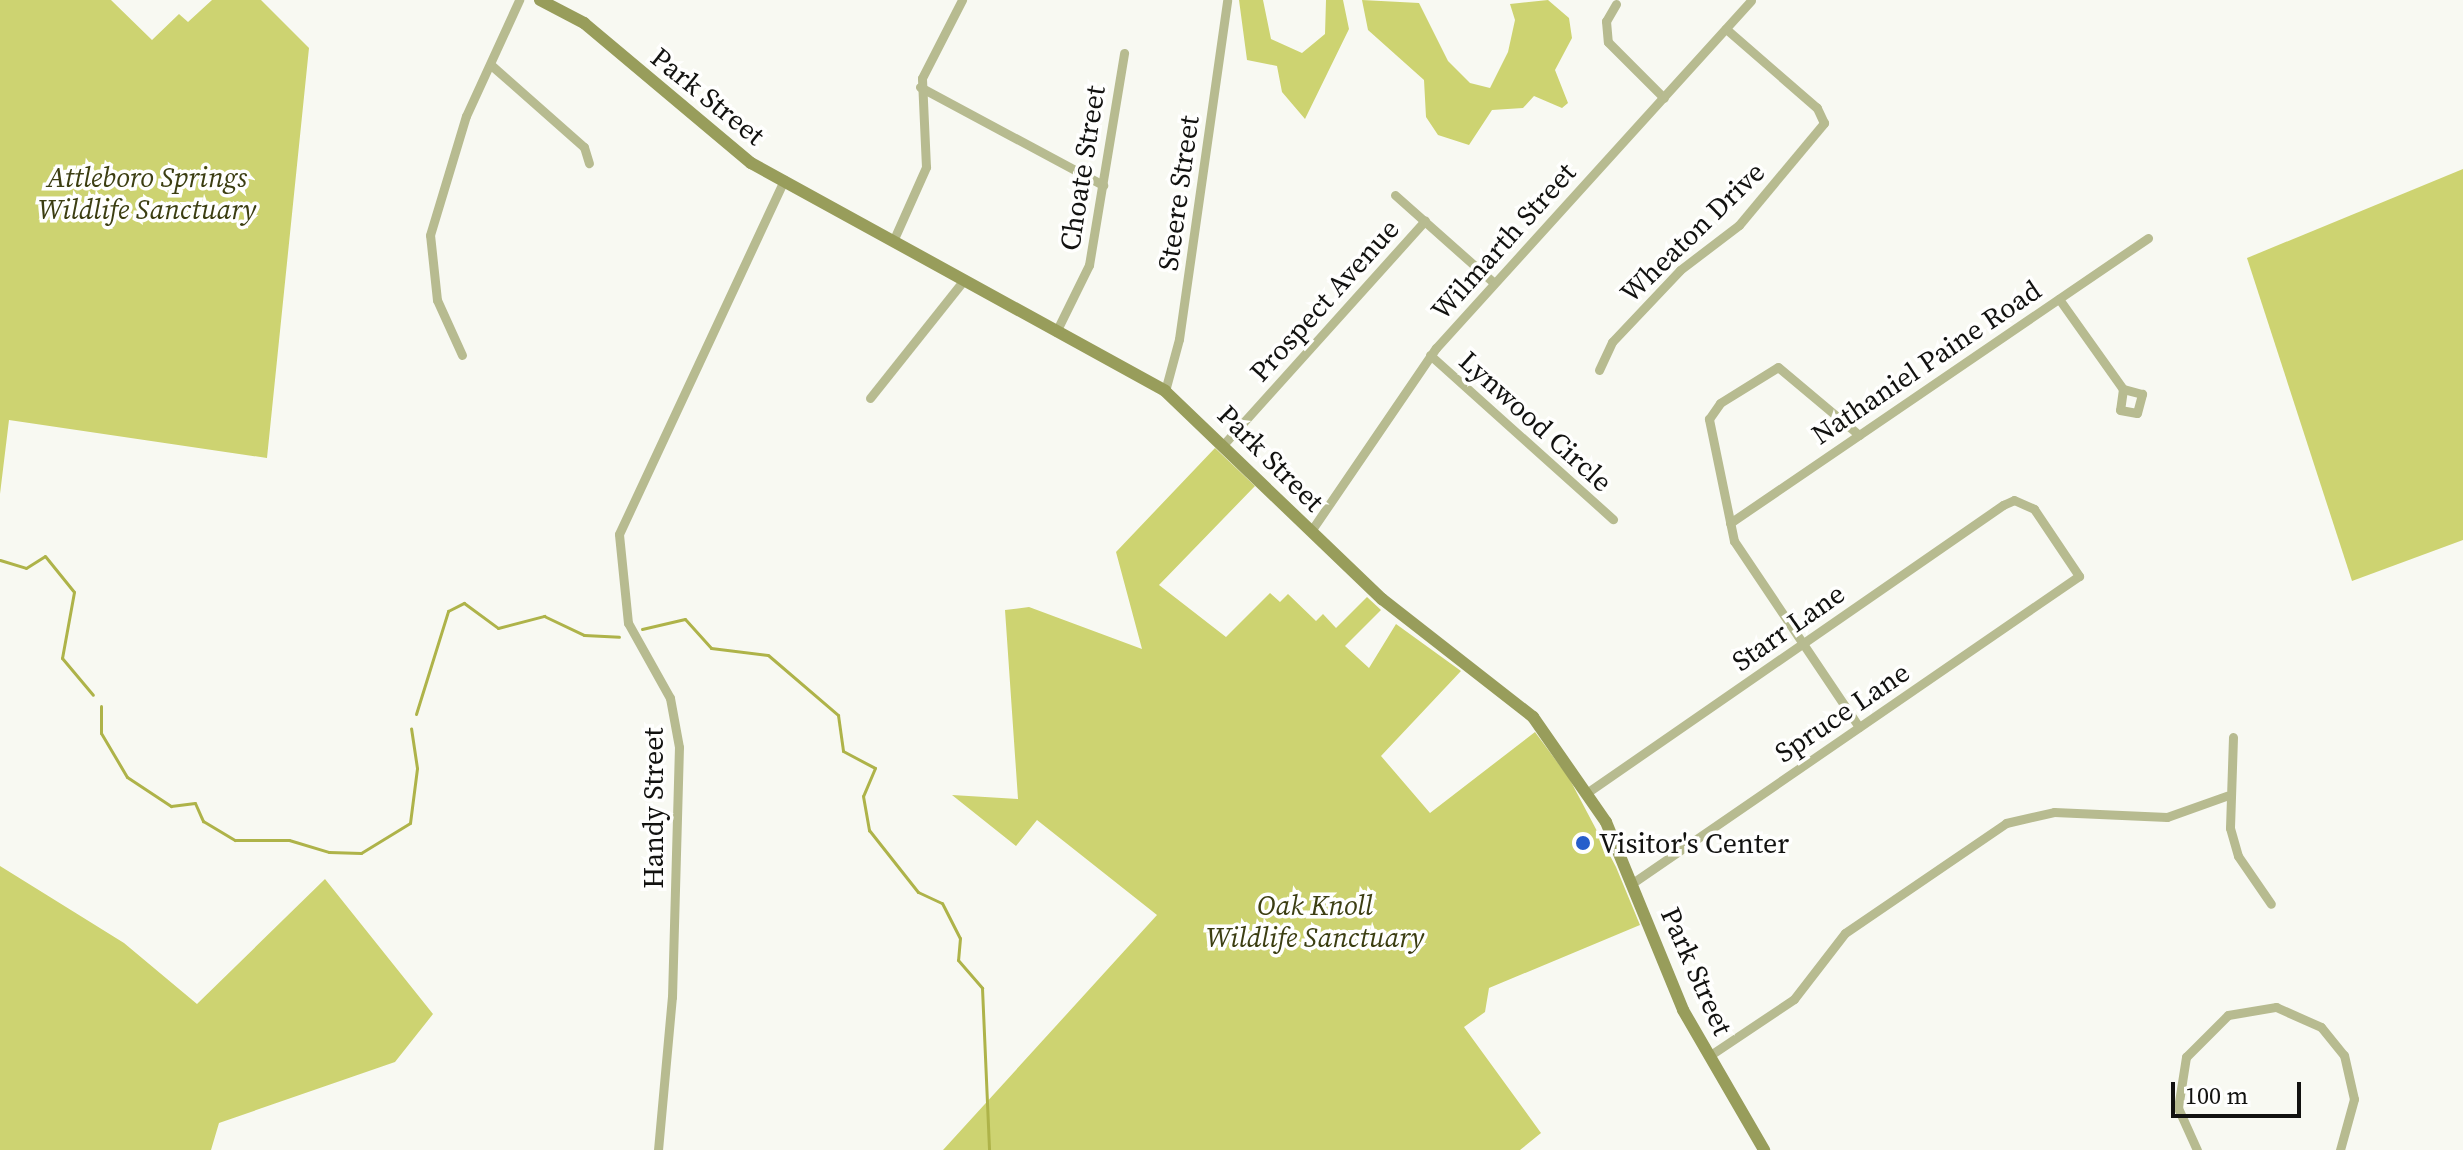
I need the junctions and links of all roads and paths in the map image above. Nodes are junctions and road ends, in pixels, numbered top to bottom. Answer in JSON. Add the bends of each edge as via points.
{"nodes":[{"id":1,"x":519,"y":0,"type":"edge"},
{"id":2,"x":540,"y":0,"type":"edge"},
{"id":3,"x":962,"y":0,"type":"edge"},
{"id":4,"x":1227,"y":0,"type":"edge"},
{"id":5,"x":1749,"y":1,"type":"edge"},
{"id":6,"x":1616,"y":4,"type":"dead end"},
{"id":7,"x":1726,"y":29,"type":"junction"},
{"id":8,"x":1124,"y":53,"type":"dead end"},
{"id":9,"x":491,"y":65,"type":"junction"},
{"id":10,"x":920,"y":87,"type":"junction"},
{"id":11,"x":1664,"y":98,"type":"junction"},
{"id":12,"x":589,"y":163,"type":"dead end"},
{"id":13,"x":784,"y":180,"type":"junction"},
{"id":14,"x":1103,"y":185,"type":"junction"},
{"id":15,"x":1395,"y":195,"type":"dead end"},
{"id":16,"x":1425,"y":221,"type":"junction"},
{"id":17,"x":2148,"y":238,"type":"dead end"},
{"id":18,"x":894,"y":239,"type":"junction"},
{"id":19,"x":964,"y":280,"type":"junction"},
{"id":20,"x":1494,"y":283,"type":"junction"},
{"id":21,"x":2059,"y":299,"type":"junction"},
{"id":22,"x":1056,"y":332,"type":"junction"},
{"id":23,"x":462,"y":355,"type":"dead end"},
{"id":24,"x":1430,"y":355,"type":"junction"},
{"id":25,"x":1599,"y":370,"type":"dead end"},
{"id":26,"x":2123,"y":389,"type":"dead end"},
{"id":27,"x":1165,"y":391,"type":"junction"},
{"id":28,"x":870,"y":398,"type":"dead end"},
{"id":29,"x":1859,"y":435,"type":"junction"},
{"id":30,"x":1223,"y":445,"type":"junction"},
{"id":31,"x":2014,"y":500,"type":"joint"},
{"id":32,"x":1613,"y":519,"type":"dead end"},
{"id":33,"x":1730,"y":523,"type":"junction"},
{"id":34,"x":1311,"y":531,"type":"junction"},
{"id":35,"x":1801,"y":644,"type":"junction"},
{"id":36,"x":1859,"y":727,"type":"junction"},
{"id":37,"x":2233,"y":737,"type":"dead end"},
{"id":38,"x":1588,"y":792,"type":"junction"},
{"id":39,"x":2226,"y":796,"type":"junction"},
{"id":40,"x":1631,"y":884,"type":"junction"},
{"id":41,"x":2271,"y":904,"type":"dead end"},
{"id":42,"x":1709,"y":1056,"type":"junction"},
{"id":43,"x":658,"y":1150,"type":"edge"},
{"id":44,"x":1764,"y":1150,"type":"edge"},
{"id":45,"x":2197,"y":1150,"type":"edge"},
{"id":46,"x":2340,"y":1150,"type":"edge"}],
"edges":[{"from":1,"to":9,"type":"street"},
{"from":2,"to":13,"type":"main road","name":"Park Street","via":[[584,23],[701,128]]},
{"from":3,"to":10,"type":"street"},
{"from":4,"to":27,"type":"street","name":"Steere Street","via":[[1179,339]]},
{"from":5,"to":7,"type":"street","name":"Wilmarth Street"},
{"from":6,"to":11,"type":"street","via":[[1606,21],[1608,42]]},
{"from":7,"to":11,"type":"street","name":"Wilmarth Street"},
{"from":7,"to":25,"type":"street","name":"Wheaton Drive","via":[[1817,108],[1824,123],[1739,225],[1680,270],[1618,335]]},
{"from":8,"to":14,"type":"street","name":"Choate Street"},
{"from":9,"to":12,"type":"street","via":[[584,147]]},
{"from":9,"to":23,"type":"street","via":[[466,116],[428,251],[437,300]]},
{"from":10,"to":14,"type":"street"},
{"from":10,"to":18,"type":"street","via":[[926,167]]},
{"from":11,"to":20,"type":"street","name":"Wilmarth Street"},
{"from":13,"to":18,"type":"main road","name":"Park Street"},
{"from":13,"to":43,"type":"street","name":"Handy Street","via":[[619,534],[628,623],[670,698],[679,747]]},
{"from":14,"to":22,"type":"street","name":"Choate Street","via":[[1089,265]]},
{"from":15,"to":16,"type":"street"},
{"from":16,"to":20,"type":"street"},
{"from":16,"to":30,"type":"street","name":"Prospect Avenue"},
{"from":17,"to":21,"type":"street","name":"Nathaniel Paine Road"},
{"from":18,"to":19,"type":"main road","name":"Park Street"},
{"from":19,"to":22,"type":"main road","name":"Park Street"},
{"from":19,"to":28,"type":"street"},
{"from":20,"to":24,"type":"street","name":"Wilmarth Street"},
{"from":21,"to":26,"type":"street"},
{"from":21,"to":29,"type":"street","name":"Nathaniel Paine Road"},
{"from":22,"to":27,"type":"main road","name":"Park Street"},
{"from":24,"to":32,"type":"street","name":"Lynwood Circle"},
{"from":24,"to":34,"type":"street","name":"Wilmarth Street"},
{"from":27,"to":30,"type":"main road","name":"Park Street"},
{"from":29,"to":33,"type":"street","name":"Nathaniel Paine Road"},
{"from":29,"to":33,"type":"street","via":[[1778,367],[1731,395],[1709,419]]},
{"from":30,"to":34,"type":"main road","name":"Park Street"},
{"from":31,"to":35,"type":"street","name":"Starr Lane"},
{"from":31,"to":36,"type":"street","name":"Spruce Lane","via":[[2034,509],[2079,576]]},
{"from":33,"to":35,"type":"street","via":[[1748,567]]},
{"from":34,"to":38,"type":"main road","name":"Park Street","via":[[1409,622],[1533,717]]},
{"from":35,"to":36,"type":"street"},
{"from":35,"to":38,"type":"street","name":"Starr Lane"},
{"from":36,"to":40,"type":"street","name":"Spruce Lane"},
{"from":37,"to":39,"type":"street"},
{"from":38,"to":40,"type":"main road","name":"Park Street"},
{"from":39,"to":41,"type":"street","via":[[2238,856]]},
{"from":39,"to":42,"type":"street","via":[[2167,817],[2054,812],[2006,823],[1845,933],[1794,999]]},
{"from":40,"to":42,"type":"main road","name":"Park Street"},
{"from":42,"to":44,"type":"main road","name":"Park Street"},
{"from":45,"to":46,"type":"street","via":[[2178,1108],[2186,1057],[2228,1015],[2276,1007],[2321,1027],[2344,1055],[2354,1099]]}]}
